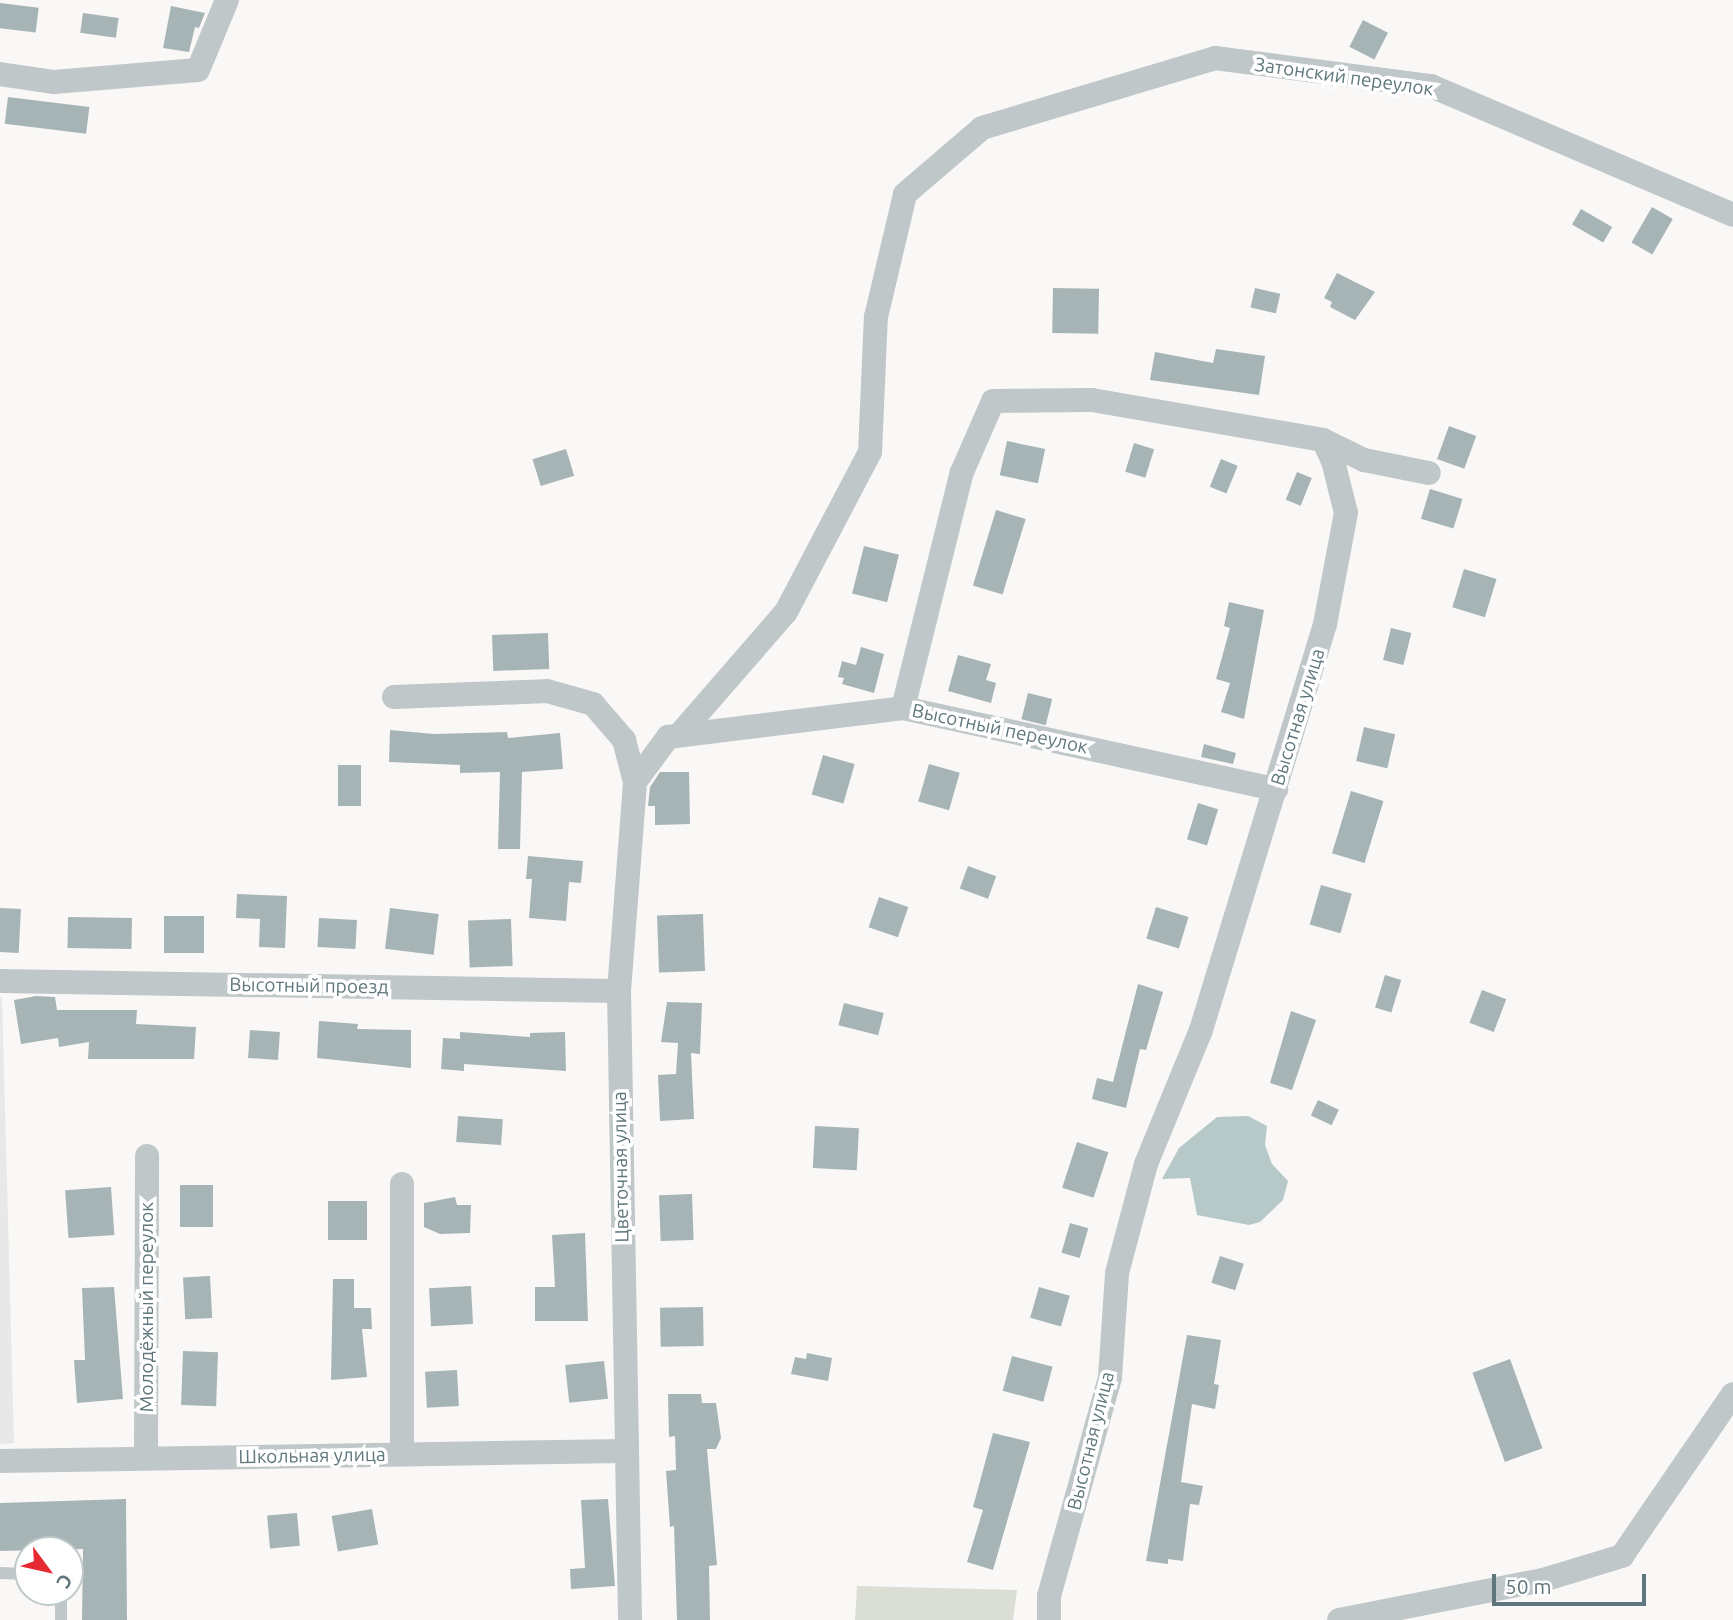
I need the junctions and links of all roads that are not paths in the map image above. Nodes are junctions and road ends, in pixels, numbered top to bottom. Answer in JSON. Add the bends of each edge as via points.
{"nodes":[{"id":1,"x":227,"y":0,"type":"edge"},
{"id":2,"x":0,"y":74,"type":"edge"},
{"id":3,"x":1733,"y":215,"type":"edge"},
{"id":4,"x":1323,"y":440,"type":"junction"},
{"id":5,"x":1429,"y":473,"type":"dead end"},
{"id":6,"x":394,"y":697,"type":"dead end"},
{"id":7,"x":903,"y":708,"type":"junction"},
{"id":8,"x":679,"y":735,"type":"junction"},
{"id":9,"x":635,"y":782,"type":"junction"},
{"id":10,"x":1276,"y":789,"type":"junction"},
{"id":11,"x":0,"y":981,"type":"edge"},
{"id":12,"x":619,"y":992,"type":"junction"},
{"id":13,"x":147,"y":1156,"type":"dead end"},
{"id":14,"x":402,"y":1184,"type":"dead end"},
{"id":15,"x":1733,"y":1394,"type":"edge"},
{"id":16,"x":624,"y":1451,"type":"junction"},
{"id":17,"x":402,"y":1454,"type":"junction"},
{"id":18,"x":146,"y":1458,"type":"junction"},
{"id":19,"x":0,"y":1461,"type":"edge"},
{"id":20,"x":630,"y":1620,"type":"edge"},
{"id":21,"x":1049,"y":1620,"type":"edge"},
{"id":22,"x":1339,"y":1620,"type":"edge"}],
"edges":[{"from":1,"to":2,"type":"street","via":[[198,70],[54,82]]},
{"from":3,"to":8,"type":"street","name":"Затонский переулок","via":[[1431,86],[1215,58],[982,128],[905,194],[876,317],[870,452],[786,612]]},
{"from":4,"to":5,"type":"street","via":[[1364,460]]},
{"from":4,"to":7,"type":"street","via":[[1092,400],[993,401],[962,472]]},
{"from":4,"to":10,"type":"street","name":"Высотная улица","via":[[1334,461],[1346,513],[1325,624]]},
{"from":6,"to":9,"type":"street","via":[[547,691],[593,704],[624,740]]},
{"from":7,"to":8,"type":"street","name":"Высотный переулок"},
{"from":7,"to":10,"type":"street","name":"Высотный переулок"},
{"from":8,"to":9,"type":"street","via":[[668,737]]},
{"from":9,"to":12,"type":"street","name":"Цветочная улица"},
{"from":10,"to":21,"type":"street","name":"Высотная улица","via":[[1201,1030],[1146,1164],[1117,1273],[1110,1377],[1049,1596]]},
{"from":11,"to":12,"type":"street","name":"Высотный проезд"},
{"from":12,"to":16,"type":"street","name":"Цветочная улица"},
{"from":13,"to":18,"type":"street","name":"Молодёжный переулок"},
{"from":14,"to":17,"type":"street"},
{"from":15,"to":22,"type":"street","via":[[1622,1556],[1544,1580]]},
{"from":16,"to":17,"type":"street","name":"Школьная улица"},
{"from":16,"to":20,"type":"street","name":"Цветочная улица"},
{"from":17,"to":18,"type":"street","name":"Школьная улица"},
{"from":18,"to":19,"type":"street","name":"Школьная улица"}]}
